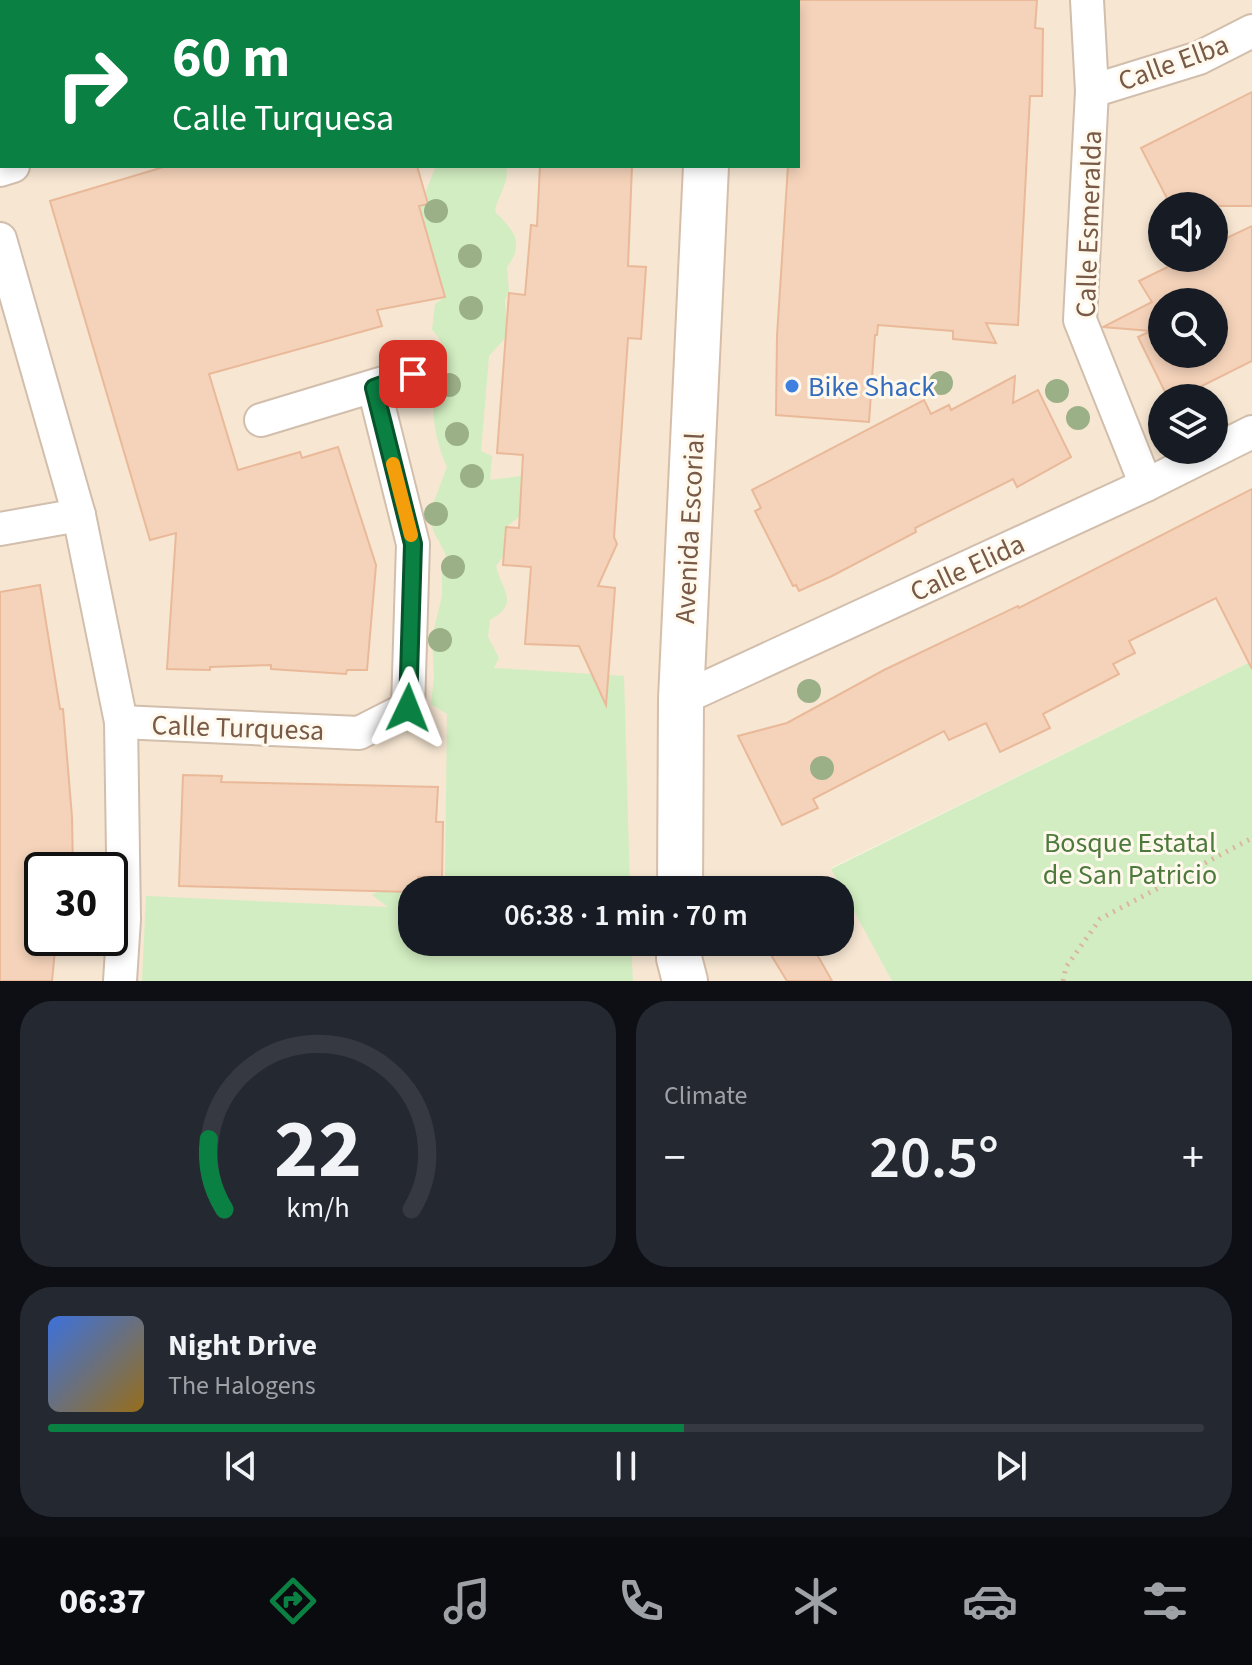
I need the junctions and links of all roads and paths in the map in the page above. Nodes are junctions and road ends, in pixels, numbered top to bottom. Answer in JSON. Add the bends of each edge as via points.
{"nodes":[{"id":1,"x":1087,"y":0,"type":"edge"},
{"id":2,"x":1252,"y":31,"type":"edge"},
{"id":3,"x":1092,"y":91,"type":"junction"},
{"id":4,"x":706,"y":168,"type":"edge"},
{"id":5,"x":0,"y":239,"type":"edge"},
{"id":6,"x":413,"y":374,"type":"dead end"},
{"id":7,"x":374,"y":388,"type":"junction"},
{"id":8,"x":261,"y":420,"type":"dead end"},
{"id":9,"x":1252,"y":432,"type":"edge"},
{"id":10,"x":1146,"y":485,"type":"junction"},
{"id":11,"x":79,"y":515,"type":"junction"},
{"id":12,"x":0,"y":529,"type":"edge"},
{"id":13,"x":681,"y":699,"type":"junction"},
{"id":14,"x":121,"y":722,"type":"junction"},
{"id":15,"x":1252,"y":838,"type":"edge"},
{"id":16,"x":680,"y":876,"type":"edge"},
{"id":17,"x":679,"y":956,"type":"edge"},
{"id":18,"x":120,"y":981,"type":"edge"},
{"id":19,"x":685,"y":981,"type":"edge"},
{"id":20,"x":1063,"y":981,"type":"edge"}],
"edges":[{"from":1,"to":3,"type":"street","name":"Calle Esmeralda"},
{"from":2,"to":3,"type":"street","name":"Calle Elba","via":[[1199,58]]},
{"from":3,"to":10,"type":"street","name":"Calle Esmeralda","via":[[1080,320]]},
{"from":4,"to":13,"type":"street","name":"Avenida Escorial"},
{"from":5,"to":11,"type":"street","name":"Calle Turquesa"},
{"from":6,"to":7,"type":"street"},
{"from":7,"to":8,"type":"street"},
{"from":7,"to":14,"type":"street","name":"Calle Turquesa","via":[[413,544],[408,708],[359,733]]},
{"from":9,"to":10,"type":"street","name":"Calle Elida"},
{"from":10,"to":13,"type":"street","name":"Calle Elida"},
{"from":11,"to":12,"type":"street"},
{"from":11,"to":14,"type":"street","name":"Calle Turquesa"},
{"from":13,"to":16,"type":"street","name":"Avenida Escorial"},
{"from":14,"to":18,"type":"street","name":"Calle Turquesa"},
{"from":15,"to":20,"type":"path","via":[[1100,919],[1066,967]]},
{"from":17,"to":19,"type":"street"}]}
